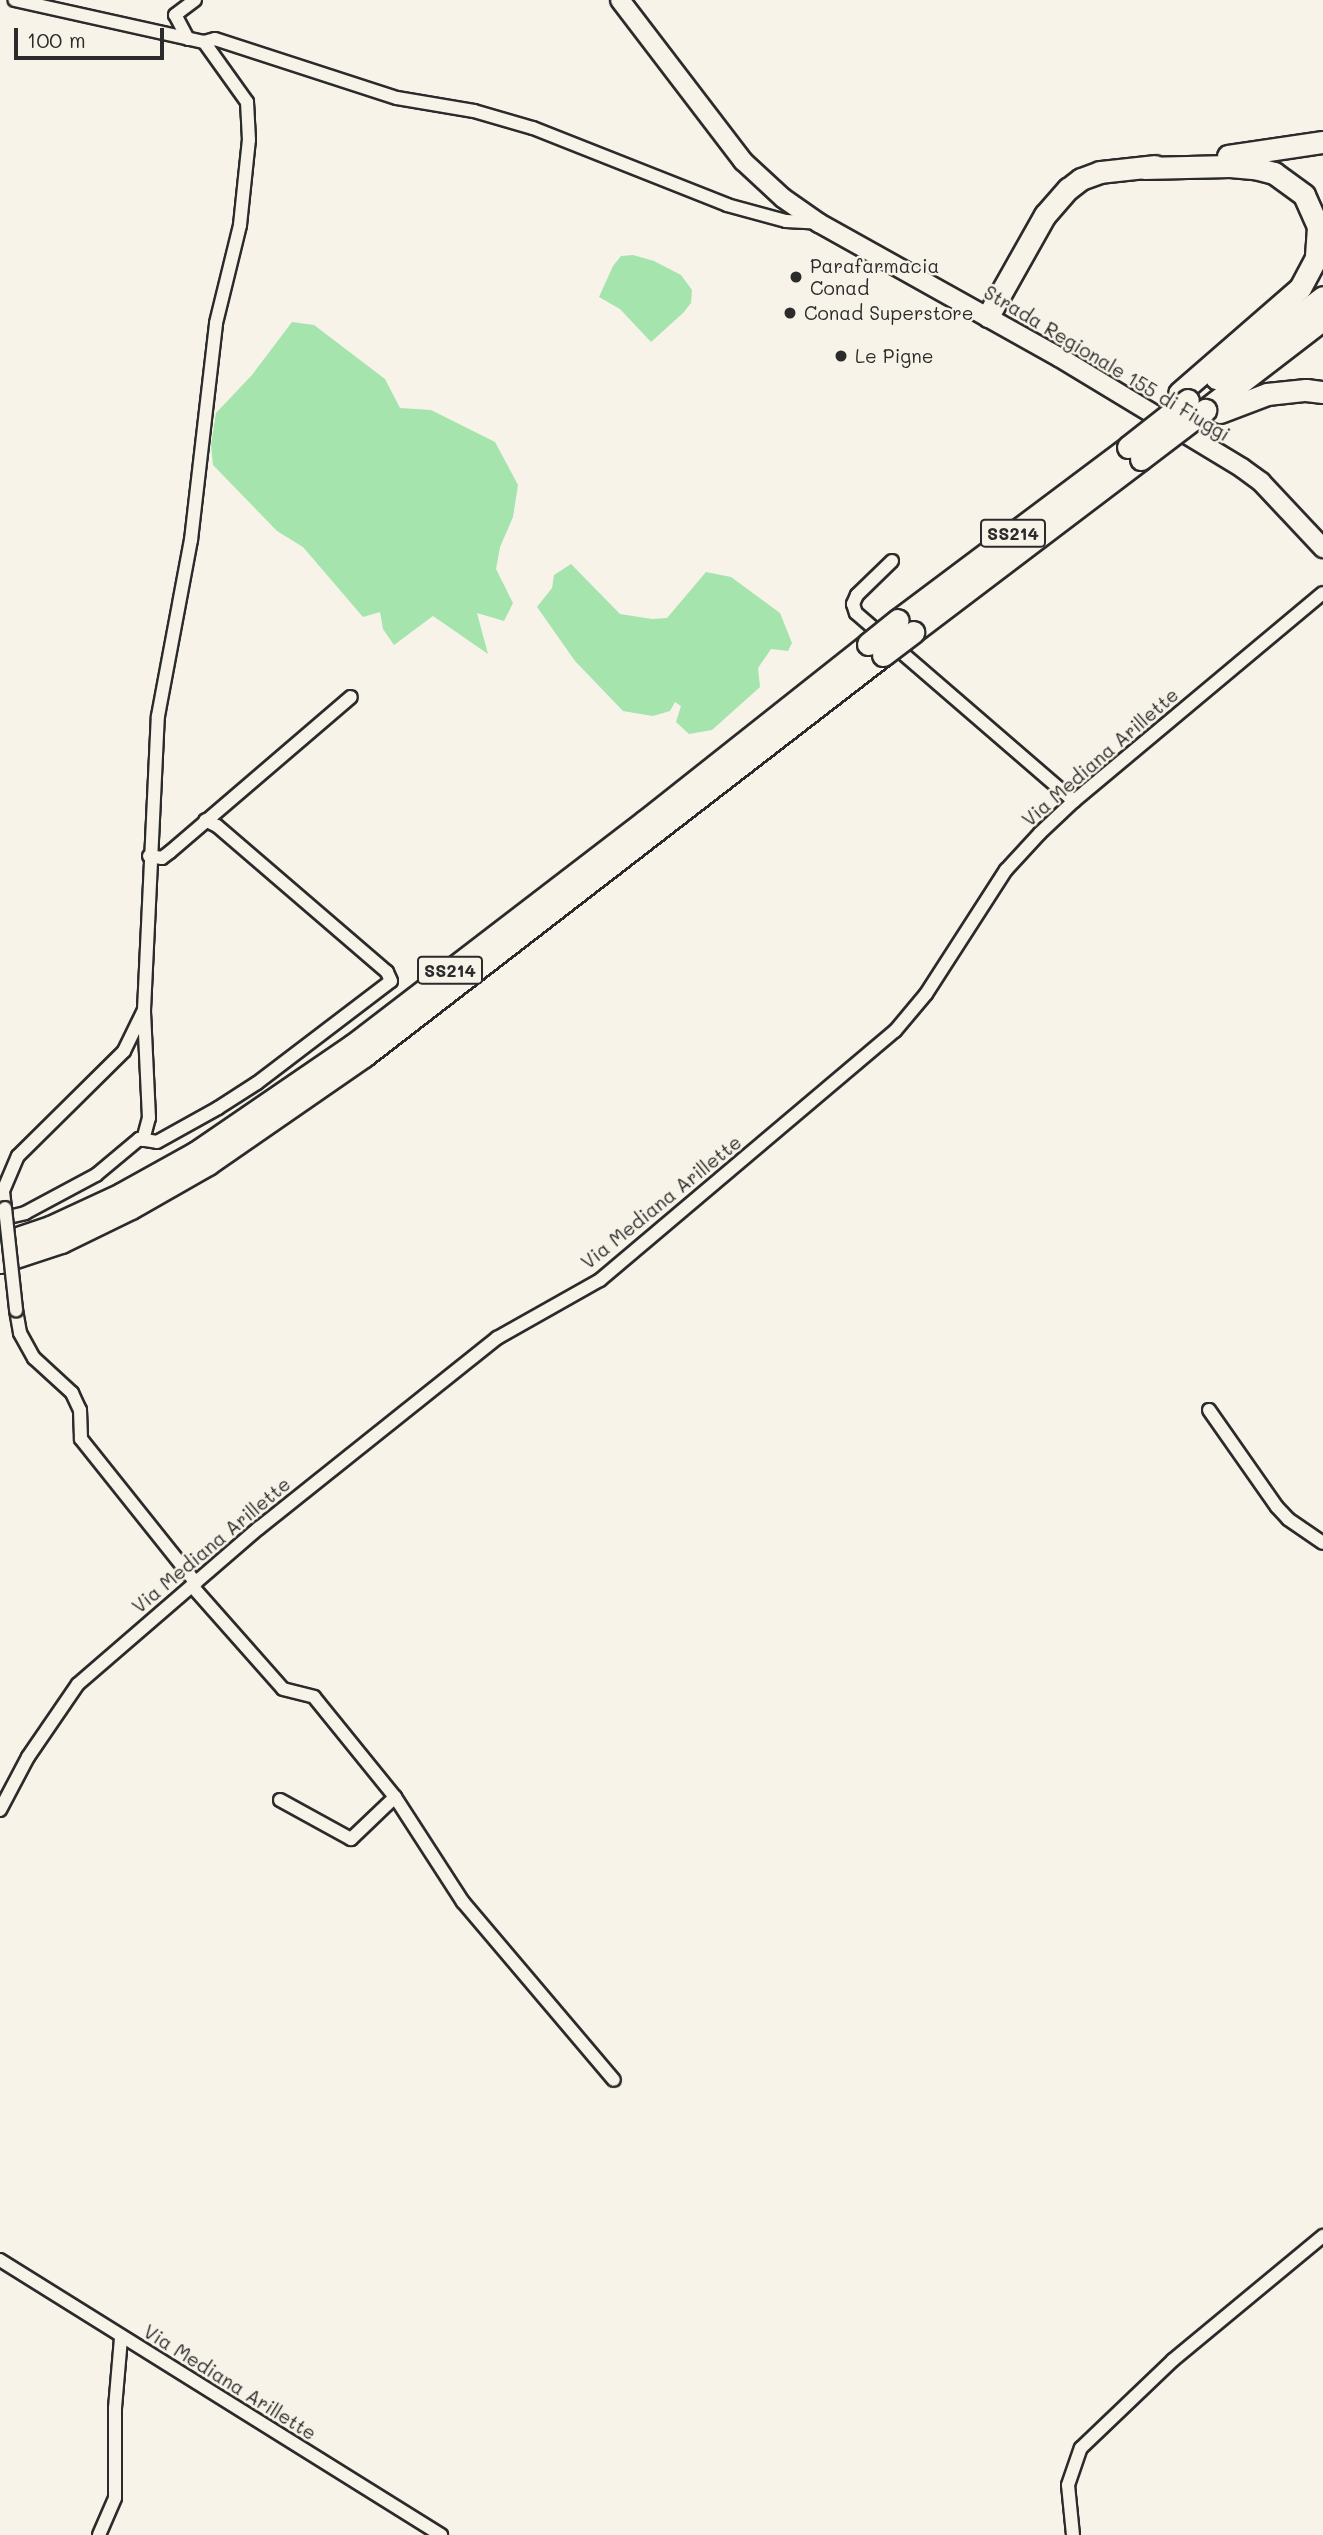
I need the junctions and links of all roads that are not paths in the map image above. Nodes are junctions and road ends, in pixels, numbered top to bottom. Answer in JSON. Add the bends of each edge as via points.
{"nodes":[{"id":1,"x":15,"y":0,"type":"edge"},
{"id":2,"x":195,"y":0,"type":"edge"},
{"id":3,"x":620,"y":0,"type":"edge"},
{"id":4,"x":188,"y":39,"type":"junction"},
{"id":5,"x":204,"y":42,"type":"junction"},
{"id":6,"x":1323,"y":142,"type":"edge"},
{"id":7,"x":1323,"y":152,"type":"edge"},
{"id":8,"x":1253,"y":153,"type":"junction"},
{"id":9,"x":1144,"y":168,"type":"junction"},
{"id":10,"x":819,"y":223,"type":"junction"},
{"id":11,"x":1323,"y":297,"type":"edge"},
{"id":12,"x":988,"y":316,"type":"junction"},
{"id":13,"x":1323,"y":319,"type":"edge"},
{"id":14,"x":1323,"y":392,"type":"edge"},
{"id":15,"x":1198,"y":403,"type":"junction"},
{"id":16,"x":1158,"y":435,"type":"junction"},
{"id":17,"x":1323,"y":548,"type":"edge"},
{"id":18,"x":892,"y":561,"type":"dead end"},
{"id":19,"x":1323,"y":593,"type":"edge"},
{"id":20,"x":875,"y":650,"type":"junction"},
{"id":21,"x":351,"y":697,"type":"dead end"},
{"id":22,"x":1074,"y":801,"type":"junction"},
{"id":23,"x":205,"y":820,"type":"junction"},
{"id":24,"x":149,"y":856,"type":"junction"},
{"id":25,"x":144,"y":1010,"type":"junction"},
{"id":26,"x":143,"y":1140,"type":"junction"},
{"id":27,"x":2,"y":1213,"type":"edge"},
{"id":28,"x":0,"y":1244,"type":"edge"},
{"id":29,"x":0,"y":1262,"type":"edge"},
{"id":30,"x":1209,"y":1410,"type":"dead end"},
{"id":31,"x":1323,"y":1543,"type":"edge"},
{"id":32,"x":194,"y":1584,"type":"junction"},
{"id":33,"x":394,"y":1797,"type":"junction"},
{"id":34,"x":280,"y":1800,"type":"dead end"},
{"id":35,"x":0,"y":1810,"type":"edge"},
{"id":36,"x":614,"y":2080,"type":"dead end"},
{"id":37,"x":1323,"y":2236,"type":"edge"},
{"id":38,"x":0,"y":2260,"type":"edge"},
{"id":39,"x":121,"y":2338,"type":"junction"},
{"id":40,"x":99,"y":2535,"type":"edge"},
{"id":41,"x":441,"y":2535,"type":"edge"},
{"id":42,"x":1073,"y":2535,"type":"edge"}],
"edges":[{"from":1,"to":4,"type":"street"},
{"from":2,"to":4,"type":"street","via":[[175,15]]},
{"from":3,"to":10,"type":"main road","name":"Strada Regionale 155 di Fiuggi","via":[[743,160],[783,198]]},
{"from":4,"to":5,"type":"street"},
{"from":5,"to":10,"type":"street","via":[[215,38],[397,98],[474,111],[533,128],[706,198],[786,221]]},
{"from":5,"to":24,"type":"street","via":[[247,102],[249,140],[240,225],[216,323],[191,540],[161,688]]},
{"from":6,"to":8,"type":"highway"},
{"from":7,"to":8,"type":"highway"},
{"from":8,"to":9,"type":"highway"},
{"from":9,"to":12,"type":"highway","via":[[1100,172],[1081,179],[1056,200]]},
{"from":9,"to":15,"type":"highway","via":[[1255,167],[1274,173],[1304,195],[1318,227],[1316,258],[1300,288]]},
{"from":10,"to":12,"type":"main road","name":"Strada Regionale 155 di Fiuggi"},
{"from":11,"to":15,"type":"highway","number":"SS214"},
{"from":12,"to":17,"type":"main road","name":"Strada Regionale 155 di Fiuggi","via":[[1242,468]]},
{"from":13,"to":15,"type":"highway","number":"SS214"},
{"from":14,"to":15,"type":"highway","via":[[1295,390]]},
{"from":15,"to":16,"type":"highway","number":"SS214","bridge":true},
{"from":15,"to":16,"type":"highway","via":[[1182,437]]},
{"from":16,"to":20,"type":"highway","number":"SS214","bridge":true},
{"from":18,"to":22,"type":"street","via":[[856,595],[856,613]]},
{"from":19,"to":22,"type":"street","name":"Via Mediana Arillette"},
{"from":20,"to":28,"type":"highway","number":"SS214","via":[[353,1045],[184,1159],[50,1227]]},
{"from":20,"to":29,"type":"highway","number":"SS214","via":[[364,1056],[208,1164],[131,1208],[61,1242]]},
{"from":21,"to":23,"type":"street"},
{"from":22,"to":32,"type":"street","name":"Via Mediana Arillette","via":[[1006,870],[926,993],[895,1031],[600,1280],[497,1338]]},
{"from":23,"to":24,"type":"street","via":[[162,858]]},
{"from":23,"to":26,"type":"street","via":[[376,963],[391,981],[257,1083],[170,1137],[157,1142]]},
{"from":24,"to":25,"type":"street"},
{"from":25,"to":26,"type":"street","via":[[149,1118]]},
{"from":25,"to":27,"type":"street","via":[[124,1052],[18,1156],[3,1191]]},
{"from":26,"to":27,"type":"street","via":[[96,1175],[25,1213]]},
{"from":27,"to":32,"type":"street","bridge":true,"via":[[20,1333],[34,1358],[72,1393],[80,1410],[81,1439]]},
{"from":30,"to":31,"type":"street","via":[[1277,1507]]},
{"from":32,"to":33,"type":"street","via":[[284,1689],[314,1697]]},
{"from":32,"to":35,"type":"street","name":"Via Mediana Arillette","via":[[78,1684],[28,1757]]},
{"from":33,"to":34,"type":"street","via":[[351,1839]]},
{"from":33,"to":36,"type":"street","via":[[463,1902]]},
{"from":37,"to":42,"type":"street","via":[[1173,2360],[1081,2448],[1068,2485]]},
{"from":38,"to":39,"type":"street","name":"Via Mediana Arillette"},
{"from":39,"to":40,"type":"street","via":[[115,2498]]},
{"from":39,"to":41,"type":"street","name":"Via Mediana Arillette"}]}
